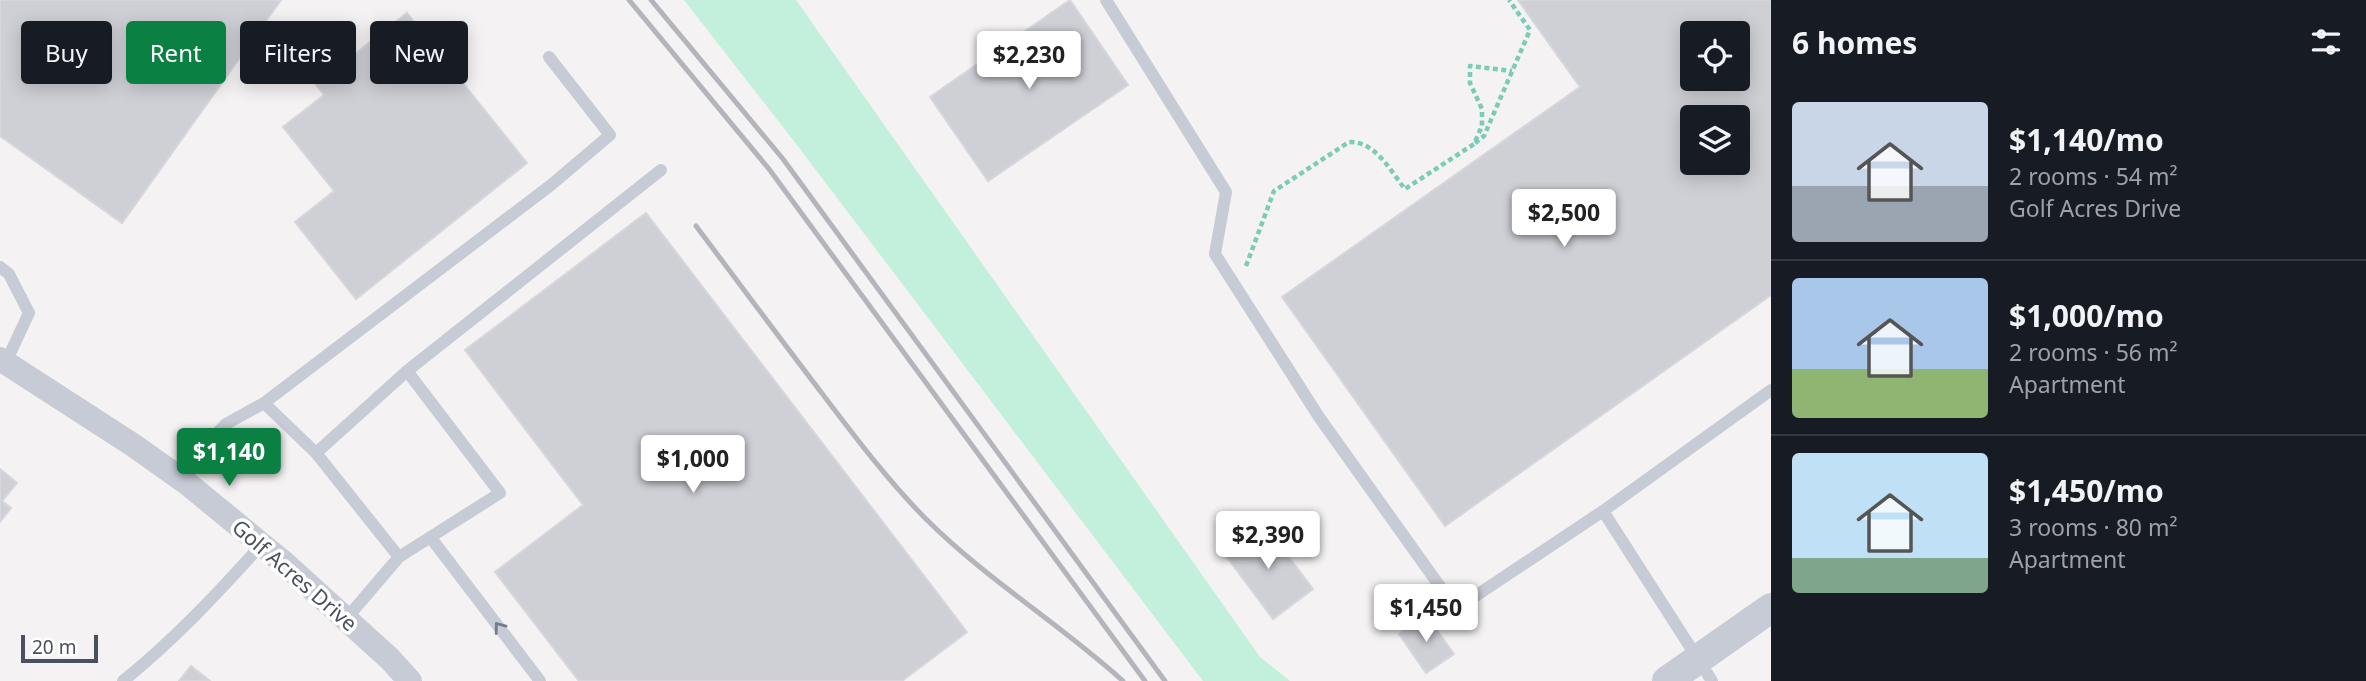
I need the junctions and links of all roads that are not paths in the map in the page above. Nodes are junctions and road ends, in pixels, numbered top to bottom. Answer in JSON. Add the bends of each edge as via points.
{"nodes":[{"id":1,"x":1106,"y":0,"type":"edge"},
{"id":2,"x":549,"y":57,"type":"dead end"},
{"id":3,"x":661,"y":170,"type":"dead end"},
{"id":4,"x":0,"y":267,"type":"edge"},
{"id":5,"x":3,"y":360,"type":"edge"},
{"id":6,"x":407,"y":371,"type":"junction"},
{"id":7,"x":1771,"y":390,"type":"edge"},
{"id":8,"x":264,"y":403,"type":"junction"},
{"id":9,"x":316,"y":453,"type":"junction"},
{"id":10,"x":176,"y":475,"type":"junction"},
{"id":11,"x":1603,"y":511,"type":"junction"},
{"id":12,"x":431,"y":538,"type":"junction"},
{"id":13,"x":262,"y":544,"type":"junction"},
{"id":14,"x":399,"y":556,"type":"junction"},
{"id":15,"x":1771,"y":608,"type":"edge"},
{"id":16,"x":346,"y":619,"type":"junction"},
{"id":17,"x":1705,"y":670,"type":"edge"},
{"id":18,"x":123,"y":681,"type":"edge"},
{"id":19,"x":410,"y":681,"type":"edge"},
{"id":20,"x":540,"y":681,"type":"edge"},
{"id":21,"x":1667,"y":681,"type":"edge"}],
"edges":[{"from":1,"to":11,"type":"lane","via":[[1226,192],[1215,254],[1320,417],[1456,609]]},
{"from":2,"to":8,"type":"lane","via":[[610,135]]},
{"from":3,"to":6,"type":"lane"},
{"from":4,"to":5,"type":"lane","via":[[9,274],[29,313]]},
{"from":5,"to":10,"type":"street","name":"Golf Acres Drive"},
{"from":6,"to":9,"type":"lane"},
{"from":6,"to":12,"type":"lane","via":[[500,493]]},
{"from":7,"to":11,"type":"lane"},
{"from":8,"to":9,"type":"lane"},
{"from":8,"to":10,"type":"lane","via":[[226,424]]},
{"from":9,"to":14,"type":"lane"},
{"from":10,"to":13,"type":"street","name":"Golf Acres Drive"},
{"from":11,"to":17,"type":"lane"},
{"from":12,"to":14,"type":"lane"},
{"from":20,"to":12,"type":"lane","one_way":true},
{"from":13,"to":16,"type":"street","name":"Golf Acres Drive"},
{"from":13,"to":18,"type":"lane","via":[[202,610]]},
{"from":14,"to":16,"type":"lane"},
{"from":15,"to":17,"type":"street"},
{"from":16,"to":19,"type":"street","name":"Golf Acres Drive"},
{"from":17,"to":21,"type":"street"}]}
